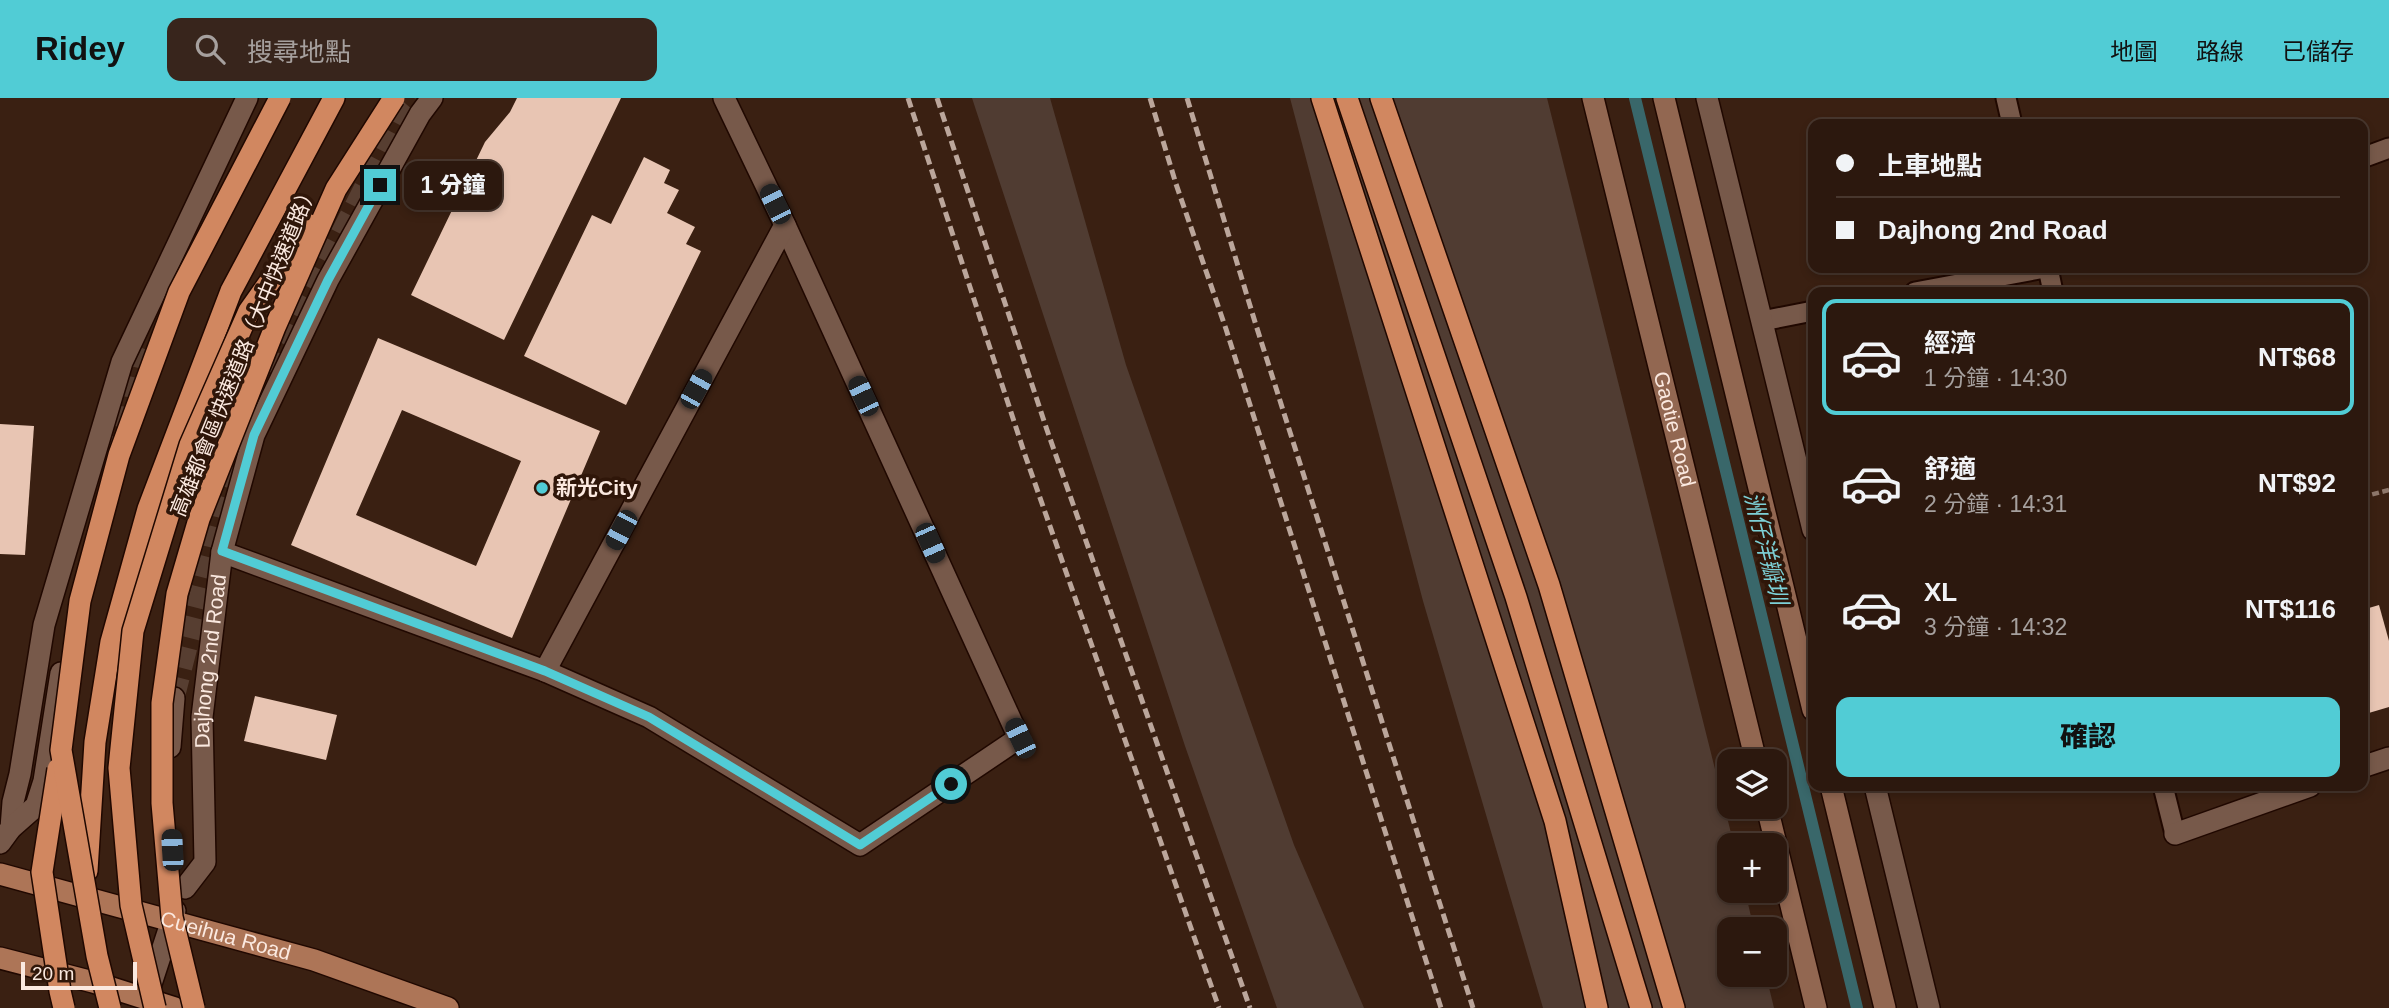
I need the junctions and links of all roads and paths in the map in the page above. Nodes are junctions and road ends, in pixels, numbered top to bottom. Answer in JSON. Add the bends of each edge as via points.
{"nodes":[{"id":1,"x":247,"y":98,"type":"edge"},
{"id":2,"x":280,"y":98,"type":"edge"},
{"id":3,"x":334,"y":98,"type":"edge"},
{"id":4,"x":394,"y":98,"type":"edge"},
{"id":5,"x":724,"y":98,"type":"edge"},
{"id":6,"x":1322,"y":98,"type":"edge"},
{"id":7,"x":1347,"y":98,"type":"edge"},
{"id":8,"x":1381,"y":98,"type":"edge"},
{"id":9,"x":1593,"y":98,"type":"edge"},
{"id":10,"x":1664,"y":98,"type":"edge"},
{"id":11,"x":1706,"y":98,"type":"edge"},
{"id":12,"x":2006,"y":98,"type":"edge"},
{"id":13,"x":426,"y":106,"type":"edge"},
{"id":14,"x":2011,"y":119,"type":"edge"},
{"id":15,"x":2389,"y":148,"type":"edge"},
{"id":16,"x":2368,"y":156,"type":"edge"},
{"id":17,"x":336,"y":189,"type":"junction"},
{"id":18,"x":785,"y":225,"type":"junction"},
{"id":19,"x":2019,"y":273,"type":"edge"},
{"id":20,"x":1942,"y":287,"type":"edge"},
{"id":21,"x":1808,"y":312,"type":"edge"},
{"id":22,"x":1762,"y":321,"type":"junction"},
{"id":23,"x":2389,"y":490,"type":"edge"},
{"id":24,"x":2368,"y":495,"type":"edge"},
{"id":25,"x":1808,"y":510,"type":"edge"},
{"id":26,"x":222,"y":551,"type":"junction"},
{"id":27,"x":545,"y":671,"type":"junction"},
{"id":28,"x":61,"y":673,"type":"dead end"},
{"id":29,"x":1808,"y":689,"type":"edge"},
{"id":30,"x":174,"y":698,"type":"tunnel mouth"},
{"id":31,"x":1753,"y":749,"type":"edge"},
{"id":32,"x":61,"y":750,"type":"junction"},
{"id":33,"x":2389,"y":758,"type":"edge"},
{"id":34,"x":2368,"y":765,"type":"edge"},
{"id":35,"x":1832,"y":791,"type":"edge"},
{"id":36,"x":1876,"y":791,"type":"edge"},
{"id":37,"x":2164,"y":791,"type":"edge"},
{"id":38,"x":2296,"y":791,"type":"edge"},
{"id":39,"x":1770,"y":819,"type":"edge"},
{"id":40,"x":2175,"y":834,"type":"joint"},
{"id":41,"x":5,"y":836,"type":"edge"},
{"id":42,"x":0,"y":874,"type":"edge"},
{"id":43,"x":185,"y":888,"type":"junction"},
{"id":44,"x":86,"y":898,"type":"junction"},
{"id":45,"x":172,"y":921,"type":"junction"},
{"id":46,"x":0,"y":958,"type":"edge"},
{"id":47,"x":93,"y":982,"type":"junction"},
{"id":48,"x":148,"y":1005,"type":"edge"},
{"id":49,"x":64,"y":1008,"type":"edge"},
{"id":50,"x":110,"y":1008,"type":"edge"},
{"id":51,"x":175,"y":1008,"type":"edge"},
{"id":52,"x":194,"y":1008,"type":"edge"},
{"id":53,"x":448,"y":1008,"type":"edge"},
{"id":54,"x":1597,"y":1008,"type":"edge"},
{"id":55,"x":1641,"y":1008,"type":"edge"},
{"id":56,"x":1674,"y":1008,"type":"edge"},
{"id":57,"x":1816,"y":1008,"type":"edge"},
{"id":58,"x":1885,"y":1008,"type":"edge"},
{"id":59,"x":1929,"y":1008,"type":"edge"}],
"edges":[{"from":1,"to":41,"type":"street","via":[[122,362],[44,625]]},
{"from":2,"to":32,"type":"highway","bridge":true,"via":[[179,292],[119,455],[80,601]]},
{"from":3,"to":44,"type":"highway","via":[[231,291],[148,509],[111,642],[95,742]]},
{"from":4,"to":13,"type":"lane"},
{"from":4,"to":17,"type":"highway","name":"高雄都會區快速道路（大中快速道路）","bridge":true},
{"from":5,"to":18,"type":"street"},
{"from":6,"to":54,"type":"highway","via":[[1555,821]]},
{"from":7,"to":55,"type":"highway","via":[[1516,597]]},
{"from":8,"to":56,"type":"highway","via":[[1549,585]]},
{"from":9,"to":31,"type":"street","name":"Gaotie Road"},
{"from":10,"to":29,"type":"street"},
{"from":11,"to":22,"type":"street"},
{"from":12,"to":14,"type":"lane"},
{"from":13,"to":26,"type":"street","name":"Dajhong 2nd Road","via":[[328,280],[254,435]]},
{"from":15,"to":16,"type":"lane"},
{"from":17,"to":48,"type":"highway","bridge":true,"via":[[249,311],[190,445],[133,631],[120,768],[131,905]]},
{"from":17,"to":52,"type":"highway","name":"高雄都會區快速道路（大中快速道路）","bridge":true,"via":[[226,448],[177,594],[162,703],[162,803],[172,917]]},
{"from":18,"to":27,"type":"street"},
{"from":18,"to":27,"type":"street","via":[[1020,738],[860,845],[649,717]]},
{"from":19,"to":20,"type":"lane"},
{"from":21,"to":22,"type":"lane"},
{"from":22,"to":25,"type":"street"},
{"from":23,"to":24,"type":"path"},
{"from":26,"to":27,"type":"street"},
{"from":26,"to":43,"type":"street","name":"Dajhong 2nd Road","via":[[202,717],[205,862]]},
{"from":28,"to":41,"type":"street","via":[[36,806]]},
{"from":30,"to":43,"type":"street","via":[[167,775],[172,850]]},
{"from":32,"to":49,"type":"highway","bridge":true,"via":[[42,872]]},
{"from":32,"to":50,"type":"highway","bridge":true},
{"from":33,"to":34,"type":"street"},
{"from":35,"to":58,"type":"street"},
{"from":36,"to":59,"type":"street"},
{"from":37,"to":40,"type":"lane"},
{"from":38,"to":40,"type":"street"},
{"from":39,"to":57,"type":"street"},
{"from":42,"to":44,"type":"main road","name":"Cueihua Road"},
{"from":43,"to":45,"type":"street","name":"Dajhong 2nd Road"},
{"from":44,"to":45,"type":"main road","name":"Cueihua Road"},
{"from":44,"to":47,"type":"highway"},
{"from":45,"to":48,"type":"street","name":"Dajhong 2nd Road"},
{"from":45,"to":53,"type":"main road","name":"Cueihua Road","via":[[314,960]]},
{"from":46,"to":47,"type":"main road"},
{"from":47,"to":48,"type":"main road"},
{"from":48,"to":51,"type":"main road"}]}
